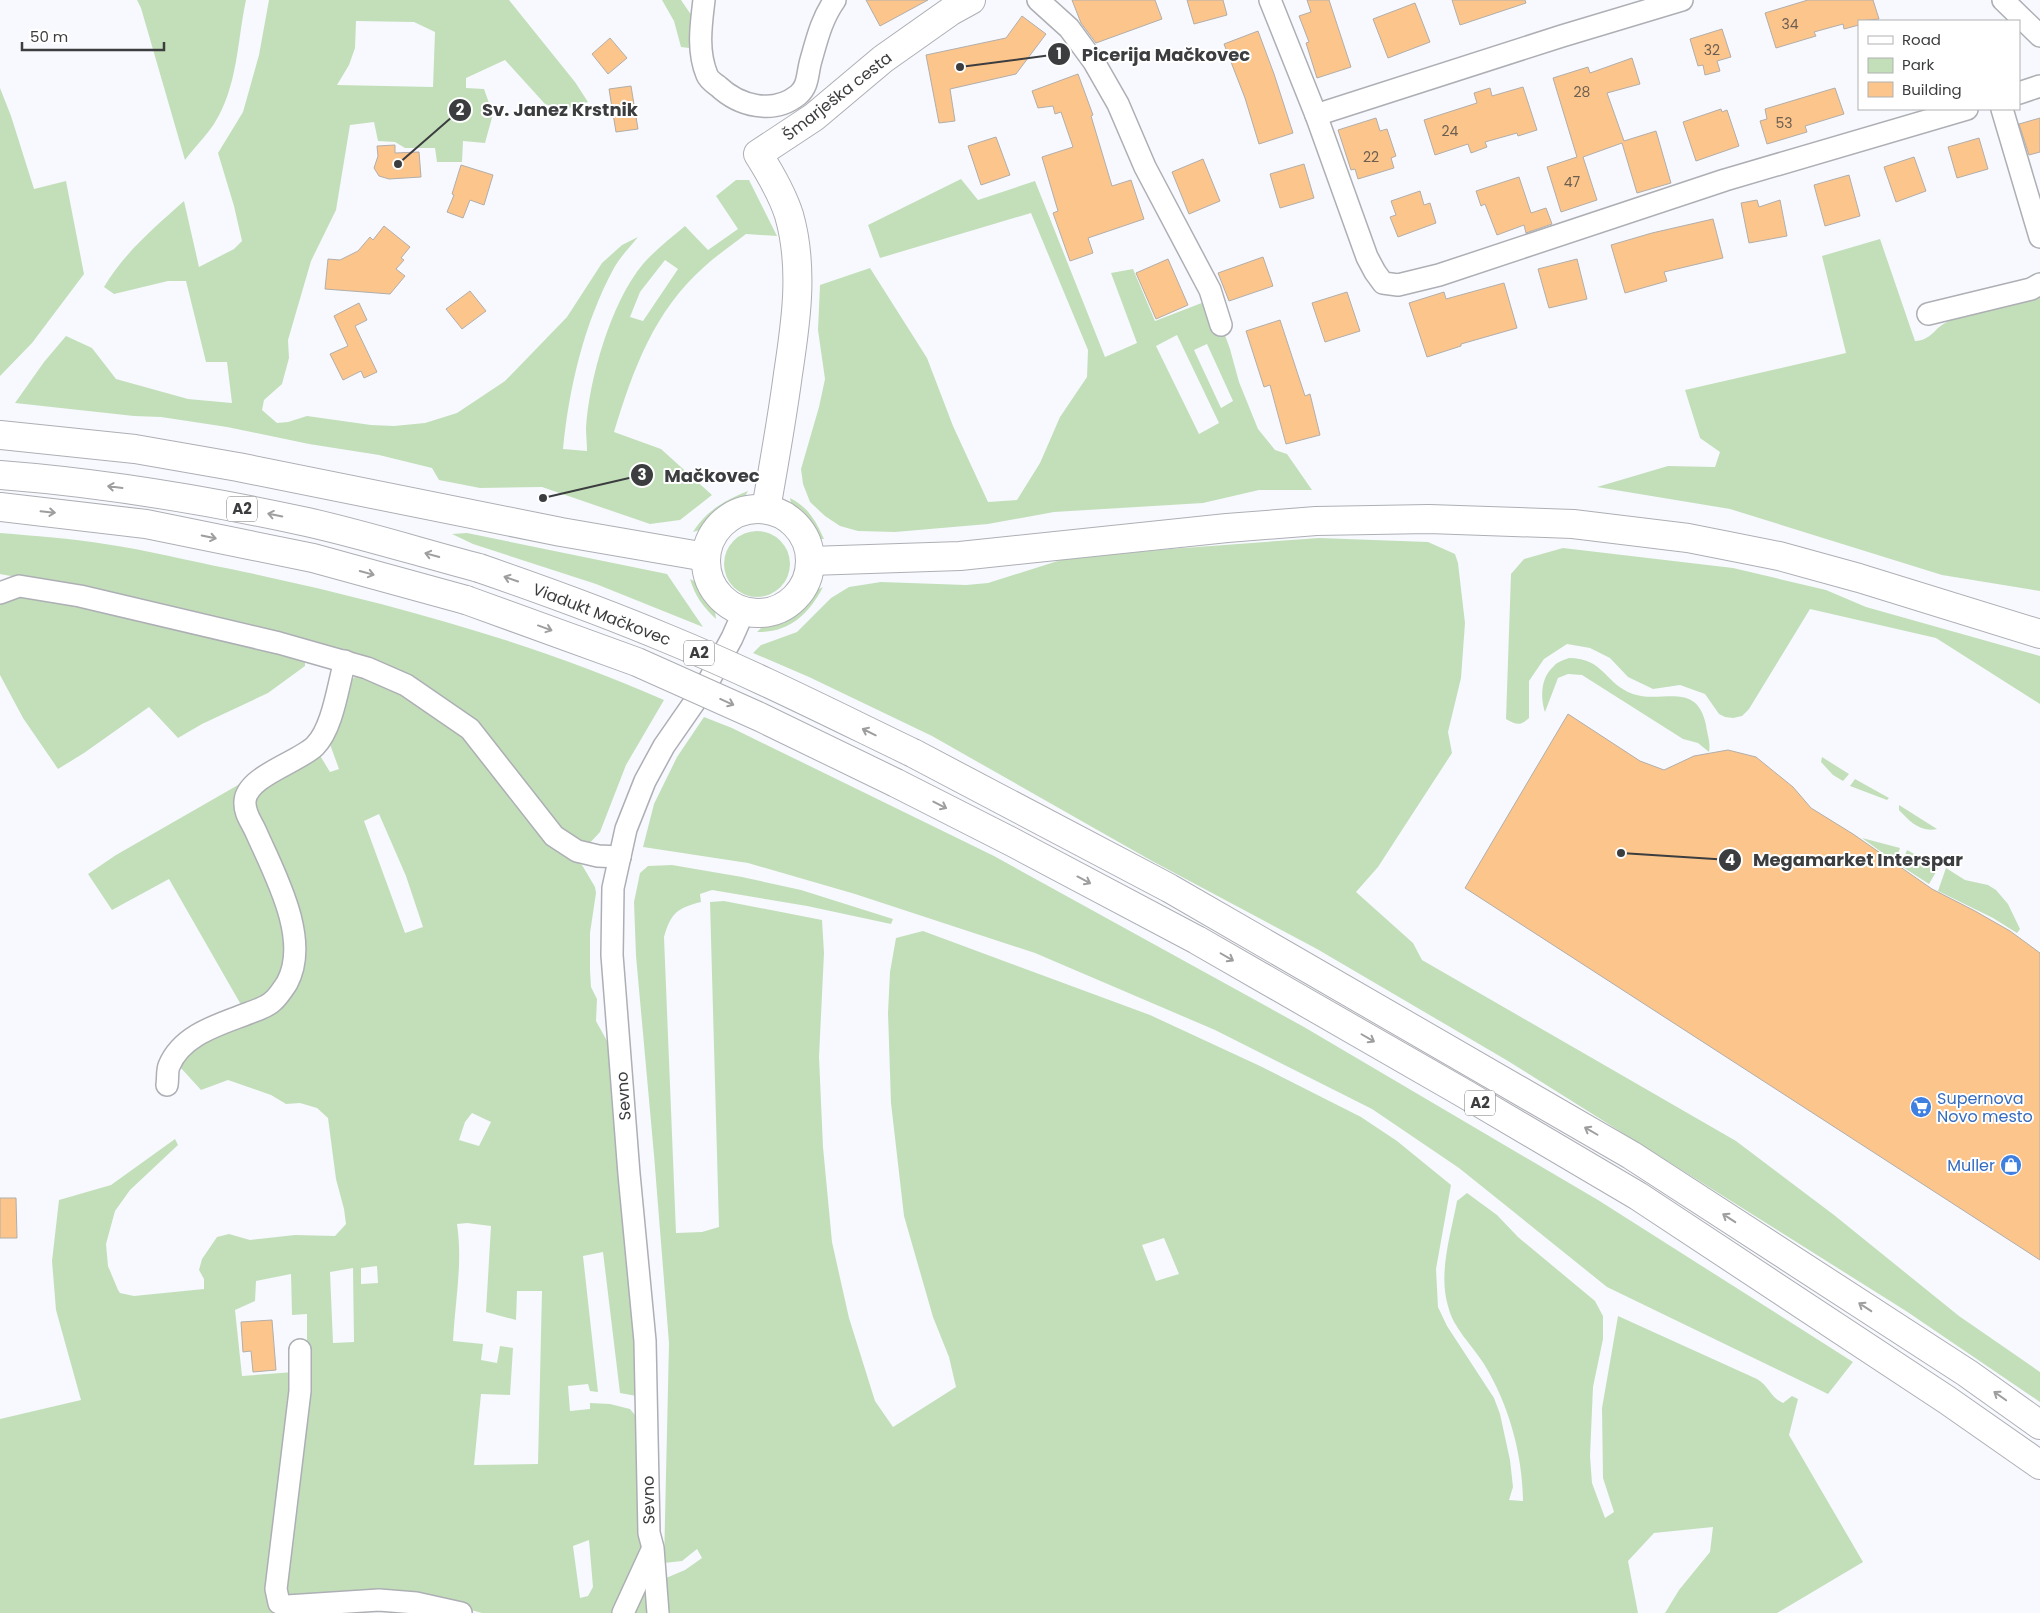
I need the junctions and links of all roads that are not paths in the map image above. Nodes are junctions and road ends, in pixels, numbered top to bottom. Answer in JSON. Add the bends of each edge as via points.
{"nodes":[{"id":1,"x":704,"y":0,"type":"edge"},
{"id":2,"x":834,"y":0,"type":"edge"},
{"id":3,"x":972,"y":0,"type":"edge"},
{"id":4,"x":1038,"y":0,"type":"edge"},
{"id":5,"x":1270,"y":0,"type":"edge"},
{"id":6,"x":1682,"y":0,"type":"edge"},
{"id":7,"x":2003,"y":0,"type":"edge"},
{"id":8,"x":2040,"y":36,"type":"edge"},
{"id":9,"x":2040,"y":86,"type":"edge"},
{"id":10,"x":2020,"y":93,"type":"edge"},
{"id":11,"x":1964,"y":110,"type":"edge"},
{"id":12,"x":2002,"y":110,"type":"edge"},
{"id":13,"x":1316,"y":115,"type":"junction"},
{"id":14,"x":2032,"y":192,"type":"edge"},
{"id":15,"x":2040,"y":237,"type":"edge"},
{"id":16,"x":2040,"y":284,"type":"edge"},
{"id":17,"x":1928,"y":314,"type":"dead end"},
{"id":18,"x":1221,"y":325,"type":"dead end"},
{"id":19,"x":0,"y":435,"type":"edge"},
{"id":20,"x":0,"y":475,"type":"edge"},
{"id":21,"x":0,"y":507,"type":"edge"},
{"id":22,"x":766,"y":509,"type":"junction"},
{"id":23,"x":706,"y":557,"type":"junction"},
{"id":24,"x":810,"y":561,"type":"junction"},
{"id":25,"x":0,"y":593,"type":"edge"},
{"id":26,"x":744,"y":611,"type":"junction"},
{"id":27,"x":2040,"y":634,"type":"edge"},
{"id":28,"x":344,"y":661,"type":"junction"},
{"id":29,"x":620,"y":857,"type":"junction"},
{"id":30,"x":167,"y":1085,"type":"dead end"},
{"id":31,"x":300,"y":1350,"type":"dead end"},
{"id":32,"x":2040,"y":1425,"type":"edge"},
{"id":33,"x":2040,"y":1465,"type":"edge"},
{"id":34,"x":653,"y":1548,"type":"junction"},
{"id":35,"x":461,"y":1613,"type":"edge"},
{"id":36,"x":623,"y":1613,"type":"edge"},
{"id":37,"x":658,"y":1613,"type":"edge"}],
"edges":[{"from":1,"to":2,"type":"street","via":[[701,55],[708,78],[726,94],[750,105],[776,106],[798,95],[807,84],[810,62],[826,12]]},
{"from":3,"to":22,"type":"main road","name":"Šmarješka cesta","via":[[883,59],[814,116],[758,154],[774,177],[789,215],[798,288],[790,364]]},
{"from":4,"to":18,"type":"street","via":[[1069,28],[1094,62],[1210,290]]},
{"from":5,"to":13,"type":"street"},
{"from":6,"to":13,"type":"street"},
{"from":7,"to":8,"type":"street"},
{"from":9,"to":10,"type":"street"},
{"from":11,"to":13,"type":"street","via":[[1724,180],[1439,275],[1398,285],[1383,283],[1374,272]]},
{"from":12,"to":14,"type":"street"},
{"from":14,"to":15,"type":"street"},
{"from":16,"to":17,"type":"street"},
{"from":19,"to":23,"type":"main road","via":[[135,449]]},
{"from":32,"to":20,"type":"main road","name":"Viadukt Mačkovec","number":"A2","one_way":true,"bridge":true,"via":[[1967,1373],[1639,1160],[1169,888],[913,753],[792,694],[670,639],[567,598],[479,568],[309,522],[212,503],[111,486]]},
{"from":21,"to":33,"type":"main road","name":"Viadukt Mačkovec","number":"A2","one_way":true,"bridge":true,"via":[[146,524],[313,558],[466,600],[636,662],[760,717],[1014,843],[1205,945],[1465,1094],[1638,1196]]},
{"from":22,"to":23,"type":"main road","via":[[752,508],[724,520],[714,531]]},
{"from":22,"to":24,"type":"main road","via":[[782,513],[794,521],[804,533]]},
{"from":23,"to":26,"type":"main road","via":[[711,585],[729,604]]},
{"from":24,"to":26,"type":"main road","via":[[808,578],[788,604],[773,611]]},
{"from":24,"to":27,"type":"main road","via":[[960,556],[1316,521],[1428,519],[1574,524],[1688,538],[1779,556]]},
{"from":25,"to":28,"type":"street","via":[[19,586],[80,596]]},
{"from":26,"to":29,"type":"street","name":"Sevno","via":[[707,684],[644,780],[626,829]]},
{"from":28,"to":29,"type":"street","via":[[406,685],[470,729],[554,836],[577,851]]},
{"from":28,"to":30,"type":"street","via":[[332,712],[322,737],[314,747],[265,776],[245,798],[245,812],[285,900],[294,938],[295,957],[287,982],[272,1002],[204,1032],[184,1045],[169,1066]]},
{"from":29,"to":34,"type":"street","name":"Sevno","via":[[613,888],[612,956],[645,1341],[649,1533]]},
{"from":31,"to":35,"type":"street","via":[[299,1401],[276,1589],[280,1603],[287,1606],[379,1600],[416,1603]]},
{"from":34,"to":36,"type":"street"},
{"from":34,"to":37,"type":"street","name":"Sevno"}]}
